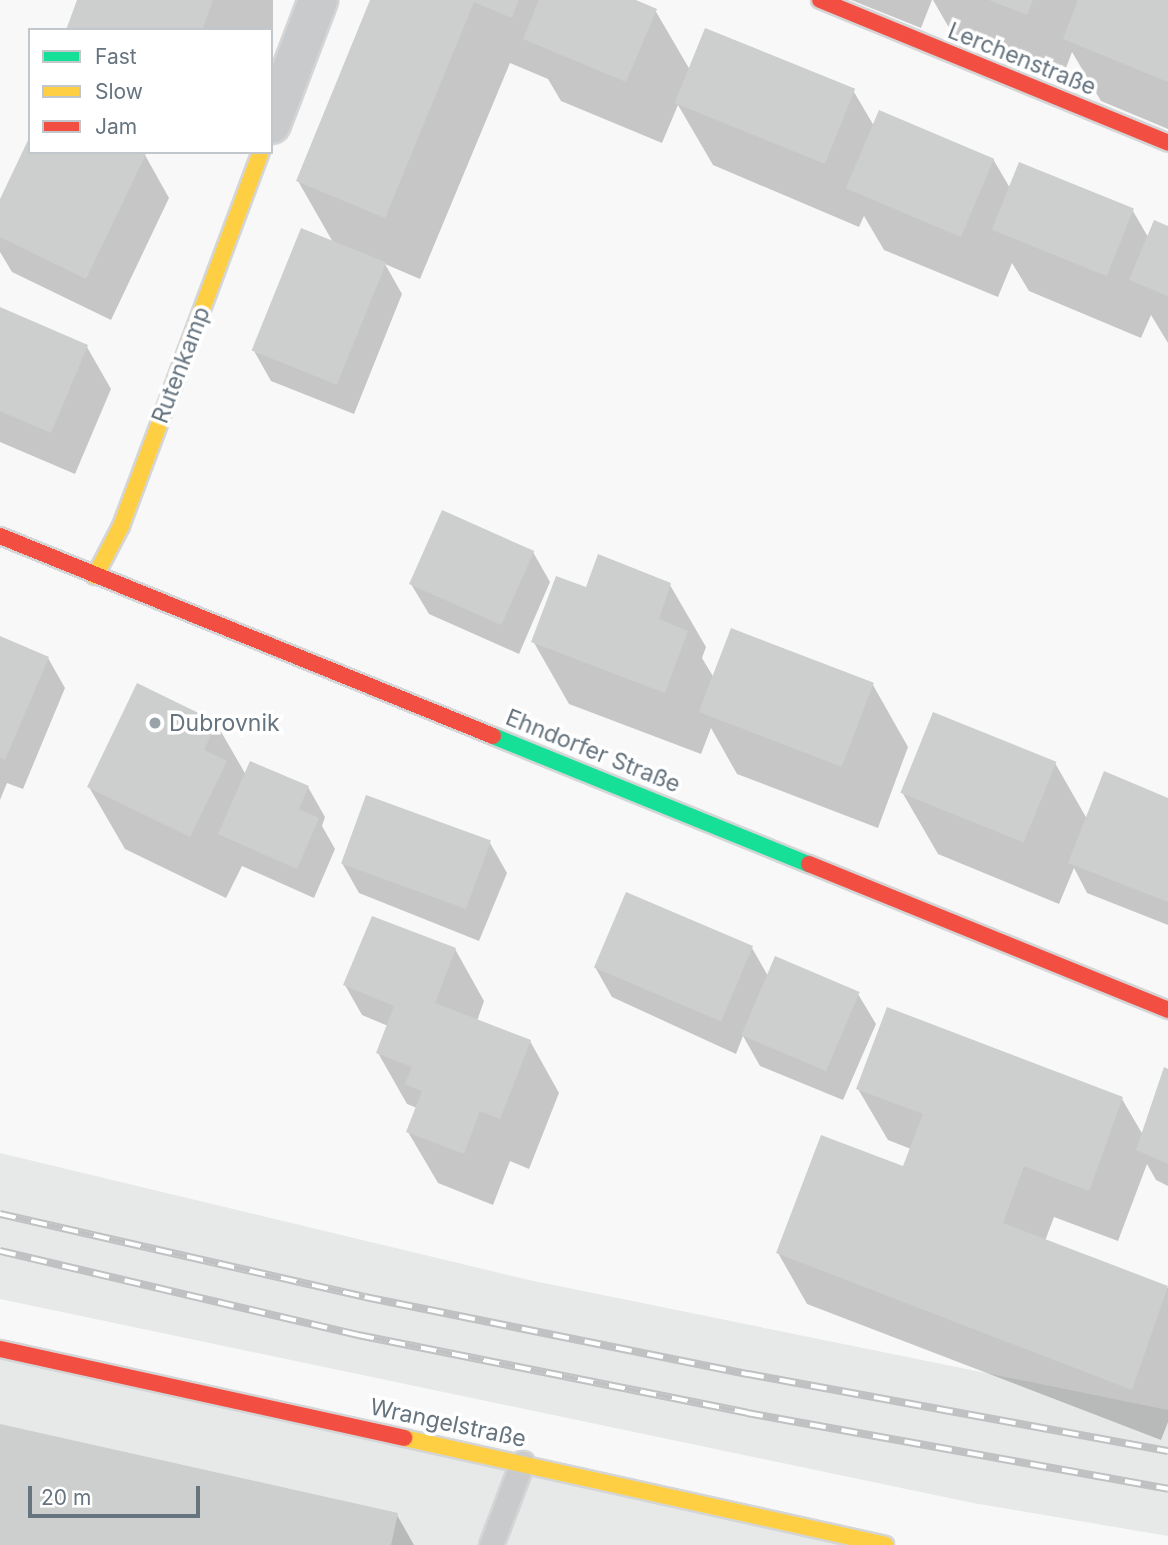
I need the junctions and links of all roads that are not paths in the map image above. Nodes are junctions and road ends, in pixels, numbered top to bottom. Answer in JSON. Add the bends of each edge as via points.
{"nodes":[{"id":1,"x":318,"y":0,"type":"edge"},
{"id":2,"x":820,"y":0,"type":"edge"},
{"id":3,"x":273,"y":119,"type":"edge"},
{"id":4,"x":1168,"y":144,"type":"edge"},
{"id":5,"x":260,"y":154,"type":"edge"},
{"id":6,"x":0,"y":536,"type":"edge"},
{"id":7,"x":95,"y":576,"type":"junction"},
{"id":8,"x":1168,"y":1010,"type":"edge"},
{"id":9,"x":0,"y":1349,"type":"edge"},
{"id":10,"x":522,"y":1463,"type":"junction"},
{"id":11,"x":491,"y":1545,"type":"edge"},
{"id":12,"x":885,"y":1545,"type":"edge"}],
"edges":[{"from":1,"to":3,"type":"street"},
{"from":2,"to":4,"type":"street","name":"Lerchenstraße"},
{"from":5,"to":7,"type":"street","name":"Rutenkamp","via":[[121,526]]},
{"from":6,"to":7,"type":"street","name":"Ehndorfer Straße"},
{"from":7,"to":8,"type":"street","name":"Ehndorfer Straße"},
{"from":9,"to":10,"type":"street","name":"Wrangelstraße"},
{"from":10,"to":11,"type":"lane"},
{"from":10,"to":12,"type":"street","name":"Wrangelstraße"}]}
